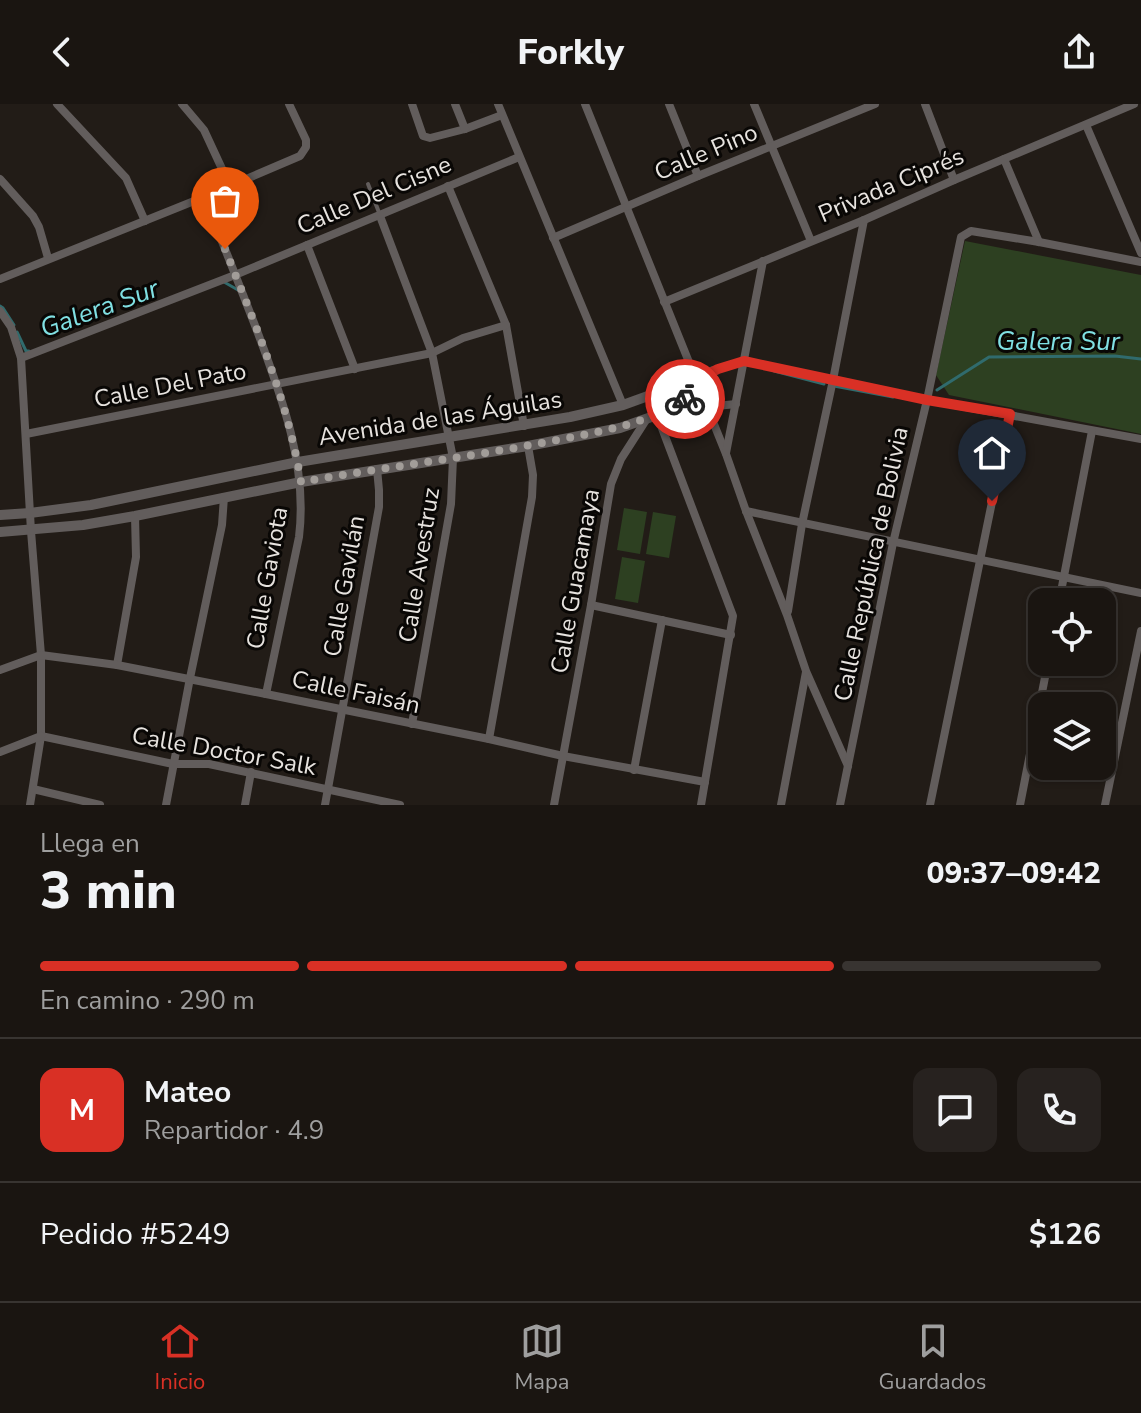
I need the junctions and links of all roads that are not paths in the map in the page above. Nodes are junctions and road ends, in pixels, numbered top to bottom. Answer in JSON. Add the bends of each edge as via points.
{"nodes":[{"id":1,"x":57,"y":104,"type":"edge"},
{"id":2,"x":182,"y":104,"type":"edge"},
{"id":3,"x":289,"y":104,"type":"edge"},
{"id":4,"x":412,"y":104,"type":"edge"},
{"id":5,"x":455,"y":104,"type":"edge"},
{"id":6,"x":498,"y":104,"type":"edge"},
{"id":7,"x":585,"y":104,"type":"edge"},
{"id":8,"x":669,"y":104,"type":"edge"},
{"id":9,"x":754,"y":104,"type":"edge"},
{"id":10,"x":875,"y":104,"type":"edge"},
{"id":11,"x":925,"y":104,"type":"edge"},
{"id":12,"x":1134,"y":104,"type":"edge"},
{"id":13,"x":502,"y":115,"type":"junction"},
{"id":14,"x":1086,"y":125,"type":"junction"},
{"id":15,"x":465,"y":129,"type":"junction"},
{"id":16,"x":770,"y":146,"type":"junction"},
{"id":17,"x":519,"y":157,"type":"junction"},
{"id":18,"x":1004,"y":159,"type":"junction"},
{"id":19,"x":698,"y":176,"type":"junction"},
{"id":20,"x":0,"y":179,"type":"edge"},
{"id":21,"x":954,"y":180,"type":"junction"},
{"id":22,"x":368,"y":184,"type":"dead end"},
{"id":23,"x":230,"y":186,"type":"junction"},
{"id":24,"x":448,"y":186,"type":"junction"},
{"id":25,"x":204,"y":197,"type":"junction"},
{"id":26,"x":626,"y":207,"type":"junction"},
{"id":27,"x":380,"y":216,"type":"junction"},
{"id":28,"x":864,"y":220,"type":"junction"},
{"id":29,"x":145,"y":221,"type":"junction"},
{"id":30,"x":553,"y":238,"type":"junction"},
{"id":31,"x":811,"y":241,"type":"junction"},
{"id":32,"x":1039,"y":242,"type":"junction"},
{"id":33,"x":307,"y":245,"type":"junction"},
{"id":34,"x":1141,"y":253,"type":"edge"},
{"id":35,"x":48,"y":258,"type":"junction"},
{"id":36,"x":763,"y":261,"type":"junction"},
{"id":37,"x":1141,"y":262,"type":"edge"},
{"id":38,"x":235,"y":275,"type":"junction"},
{"id":39,"x":0,"y":279,"type":"edge"},
{"id":40,"x":664,"y":302,"type":"junction"},
{"id":41,"x":0,"y":311,"type":"edge"},
{"id":42,"x":506,"y":325,"type":"junction"},
{"id":43,"x":432,"y":353,"type":"junction"},
{"id":44,"x":21,"y":358,"type":"junction"},
{"id":45,"x":744,"y":361,"type":"junction"},
{"id":46,"x":355,"y":369,"type":"junction"},
{"id":47,"x":698,"y":378,"type":"junction"},
{"id":48,"x":833,"y":380,"type":"junction"},
{"id":49,"x":277,"y":384,"type":"junction"},
{"id":50,"x":699,"y":390,"type":"junction"},
{"id":51,"x":927,"y":400,"type":"junction"},
{"id":52,"x":736,"y":404,"type":"junction"},
{"id":53,"x":623,"y":405,"type":"junction"},
{"id":54,"x":707,"y":407,"type":"junction"},
{"id":55,"x":1010,"y":414,"type":"junction"},
{"id":56,"x":652,"y":418,"type":"junction"},
{"id":57,"x":524,"y":426,"type":"junction"},
{"id":58,"x":1092,"y":431,"type":"junction"},
{"id":59,"x":26,"y":434,"type":"junction"},
{"id":60,"x":450,"y":437,"type":"junction"},
{"id":61,"x":1141,"y":439,"type":"edge"},
{"id":62,"x":528,"y":446,"type":"junction"},
{"id":63,"x":726,"y":454,"type":"junction"},
{"id":64,"x":453,"y":458,"type":"junction"},
{"id":65,"x":298,"y":462,"type":"junction"},
{"id":66,"x":377,"y":469,"type":"junction"},
{"id":67,"x":301,"y":482,"type":"junction"},
{"id":68,"x":224,"y":497,"type":"junction"},
{"id":69,"x":746,"y":511,"type":"junction"},
{"id":70,"x":30,"y":513,"type":"junction"},
{"id":71,"x":0,"y":515,"type":"edge"},
{"id":72,"x":135,"y":516,"type":"junction"},
{"id":73,"x":802,"y":524,"type":"junction"},
{"id":74,"x":31,"y":531,"type":"junction"},
{"id":75,"x":0,"y":532,"type":"edge"},
{"id":76,"x":893,"y":543,"type":"junction"},
{"id":77,"x":980,"y":559,"type":"junction"},
{"id":78,"x":1065,"y":576,"type":"junction"},
{"id":79,"x":1062,"y":588,"type":"edge"},
{"id":80,"x":1141,"y":593,"type":"edge"},
{"id":81,"x":591,"y":605,"type":"junction"},
{"id":82,"x":787,"y":615,"type":"junction"},
{"id":83,"x":662,"y":620,"type":"junction"},
{"id":84,"x":1141,"y":631,"type":"edge"},
{"id":85,"x":731,"y":635,"type":"junction"},
{"id":86,"x":41,"y":655,"type":"junction"},
{"id":87,"x":117,"y":665,"type":"junction"},
{"id":88,"x":0,"y":670,"type":"edge"},
{"id":89,"x":806,"y":671,"type":"junction"},
{"id":90,"x":1045,"y":676,"type":"edge"},
{"id":91,"x":190,"y":678,"type":"junction"},
{"id":92,"x":266,"y":694,"type":"junction"},
{"id":93,"x":342,"y":709,"type":"junction"},
{"id":94,"x":412,"y":724,"type":"junction"},
{"id":95,"x":41,"y":736,"type":"junction"},
{"id":96,"x":489,"y":739,"type":"junction"},
{"id":97,"x":0,"y":752,"type":"edge"},
{"id":98,"x":563,"y":756,"type":"junction"},
{"id":99,"x":173,"y":764,"type":"junction"},
{"id":100,"x":848,"y":767,"type":"junction"},
{"id":101,"x":634,"y":770,"type":"junction"},
{"id":102,"x":251,"y":772,"type":"junction"},
{"id":103,"x":705,"y":782,"type":"junction"},
{"id":104,"x":33,"y":789,"type":"junction"},
{"id":105,"x":328,"y":789,"type":"junction"},
{"id":106,"x":30,"y":805,"type":"edge"},
{"id":107,"x":100,"y":805,"type":"edge"},
{"id":108,"x":166,"y":805,"type":"edge"},
{"id":109,"x":245,"y":805,"type":"edge"},
{"id":110,"x":325,"y":805,"type":"edge"},
{"id":111,"x":400,"y":805,"type":"edge"},
{"id":112,"x":554,"y":805,"type":"edge"},
{"id":113,"x":701,"y":805,"type":"edge"},
{"id":114,"x":781,"y":805,"type":"edge"},
{"id":115,"x":840,"y":805,"type":"edge"},
{"id":116,"x":930,"y":805,"type":"edge"},
{"id":117,"x":1020,"y":805,"type":"edge"},
{"id":118,"x":1105,"y":805,"type":"edge"}],
"edges":[{"from":1,"to":29,"type":"street","via":[[126,178]]},
{"from":2,"to":23,"type":"street","via":[[204,130]]},
{"from":3,"to":23,"type":"street","via":[[306,140],[300,156]]},
{"from":4,"to":15,"type":"street","via":[[425,137]]},
{"from":5,"to":15,"type":"street"},
{"from":6,"to":13,"type":"street"},
{"from":7,"to":26,"type":"street"},
{"from":8,"to":19,"type":"street"},
{"from":9,"to":16,"type":"street"},
{"from":10,"to":16,"type":"street","name":"Calle Pino"},
{"from":11,"to":21,"type":"street"},
{"from":12,"to":14,"type":"street","name":"Privada Ciprés"},
{"from":13,"to":15,"type":"street"},
{"from":13,"to":17,"type":"street"},
{"from":14,"to":18,"type":"street","name":"Privada Ciprés"},
{"from":14,"to":34,"type":"street"},
{"from":16,"to":19,"type":"street","name":"Calle Pino"},
{"from":16,"to":31,"type":"street"},
{"from":17,"to":24,"type":"street","name":"Calle Del Cisne"},
{"from":17,"to":30,"type":"street"},
{"from":18,"to":21,"type":"street","name":"Privada Ciprés"},
{"from":18,"to":32,"type":"street"},
{"from":19,"to":26,"type":"street","name":"Calle Pino"},
{"from":20,"to":35,"type":"street","via":[[33,216]]},
{"from":21,"to":28,"type":"street","name":"Privada Ciprés"},
{"from":22,"to":27,"type":"lane","name":"Calle Avestruz"},
{"from":23,"to":25,"type":"street"},
{"from":24,"to":27,"type":"street","name":"Calle Del Cisne"},
{"from":24,"to":42,"type":"street"},
{"from":25,"to":29,"type":"street"},
{"from":25,"to":38,"type":"street","name":"Calle Gaviota"},
{"from":26,"to":30,"type":"street","name":"Calle Pino"},
{"from":26,"to":40,"type":"street"},
{"from":27,"to":33,"type":"street","name":"Calle Del Cisne"},
{"from":27,"to":43,"type":"street","name":"Calle Avestruz"},
{"from":28,"to":31,"type":"street","name":"Privada Ciprés"},
{"from":28,"to":48,"type":"street"},
{"from":29,"to":35,"type":"street"},
{"from":30,"to":53,"type":"street"},
{"from":31,"to":36,"type":"street","name":"Privada Ciprés"},
{"from":32,"to":37,"type":"street"},
{"from":32,"to":51,"type":"street","name":"Calle República de Bolivia","via":[[971,231],[961,237]]},
{"from":33,"to":38,"type":"street","name":"Calle Del Cisne"},
{"from":33,"to":46,"type":"street"},
{"from":35,"to":39,"type":"street"},
{"from":36,"to":40,"type":"street","name":"Privada Ciprés"},
{"from":36,"to":45,"type":"street"},
{"from":38,"to":44,"type":"street","name":"Calle Del Cisne"},
{"from":38,"to":49,"type":"street","name":"Calle Gaviota"},
{"from":40,"to":47,"type":"street"},
{"from":41,"to":44,"type":"street"},
{"from":42,"to":43,"type":"street","name":"Calle Del Pato"},
{"from":42,"to":57,"type":"street"},
{"from":43,"to":46,"type":"street","name":"Calle Del Pato"},
{"from":43,"to":60,"type":"street","name":"Calle Avestruz"},
{"from":44,"to":59,"type":"street"},
{"from":45,"to":47,"type":"street"},
{"from":45,"to":48,"type":"street"},
{"from":45,"to":52,"type":"street"},
{"from":46,"to":49,"type":"street","name":"Calle Del Pato"},
{"from":47,"to":50,"type":"street"},
{"from":47,"to":53,"type":"street","name":"Avenida de las Águilas"},
{"from":48,"to":51,"type":"street"},
{"from":48,"to":73,"type":"street"},
{"from":49,"to":59,"type":"street","name":"Calle Del Pato"},
{"from":49,"to":65,"type":"street","name":"Calle Gaviota"},
{"from":50,"to":54,"type":"street"},
{"from":50,"to":56,"type":"street","name":"Avenida de las Águilas"},
{"from":51,"to":55,"type":"street"},
{"from":51,"to":76,"type":"street","name":"Calle República de Bolivia"},
{"from":52,"to":54,"type":"street"},
{"from":52,"to":63,"type":"street"},
{"from":53,"to":57,"type":"street","name":"Avenida de las Águilas"},
{"from":54,"to":63,"type":"street"},
{"from":55,"to":58,"type":"street"},
{"from":55,"to":77,"type":"street"},
{"from":56,"to":62,"type":"street","name":"Avenida de las Águilas"},
{"from":56,"to":81,"type":"street","name":"Calle Guacamaya","via":[[621,459],[611,484]]},
{"from":56,"to":85,"type":"street","via":[[732,610]]},
{"from":57,"to":60,"type":"street","name":"Avenida de las Águilas"},
{"from":58,"to":61,"type":"street"},
{"from":58,"to":78,"type":"street"},
{"from":59,"to":70,"type":"street"},
{"from":60,"to":64,"type":"street","name":"Calle Avestruz"},
{"from":60,"to":65,"type":"street","name":"Avenida de las Águilas"},
{"from":62,"to":64,"type":"street","name":"Avenida de las Águilas"},
{"from":62,"to":96,"type":"street","via":[[532,497]]},
{"from":63,"to":69,"type":"street"},
{"from":64,"to":66,"type":"street","name":"Avenida de las Águilas"},
{"from":64,"to":94,"type":"street","name":"Calle Avestruz","via":[[451,504]]},
{"from":65,"to":67,"type":"street","name":"Calle Gaviota"},
{"from":65,"to":70,"type":"street","name":"Avenida de las Águilas"},
{"from":66,"to":67,"type":"street","name":"Avenida de las Águilas"},
{"from":66,"to":93,"type":"street","name":"Calle Gavilán","via":[[379,507]]},
{"from":67,"to":68,"type":"street","name":"Avenida de las Águilas"},
{"from":67,"to":92,"type":"street","name":"Calle Gaviota","via":[[299,537]]},
{"from":68,"to":72,"type":"street","name":"Avenida de las Águilas"},
{"from":68,"to":91,"type":"street"},
{"from":69,"to":73,"type":"street"},
{"from":69,"to":82,"type":"street"},
{"from":70,"to":71,"type":"street","name":"Avenida de las Águilas"},
{"from":70,"to":74,"type":"street"},
{"from":72,"to":74,"type":"street","name":"Avenida de las Águilas"},
{"from":72,"to":87,"type":"street","via":[[136,557]]},
{"from":73,"to":76,"type":"street"},
{"from":73,"to":82,"type":"street"},
{"from":74,"to":75,"type":"street","name":"Avenida de las Águilas"},
{"from":74,"to":86,"type":"street"},
{"from":76,"to":77,"type":"street"},
{"from":76,"to":100,"type":"street","name":"Calle República de Bolivia"},
{"from":77,"to":78,"type":"street"},
{"from":77,"to":116,"type":"street"},
{"from":78,"to":79,"type":"street"},
{"from":78,"to":80,"type":"street"},
{"from":81,"to":83,"type":"street"},
{"from":81,"to":98,"type":"street","name":"Calle Guacamaya"},
{"from":82,"to":89,"type":"street"},
{"from":83,"to":85,"type":"street"},
{"from":83,"to":101,"type":"street"},
{"from":84,"to":118,"type":"street"},
{"from":85,"to":103,"type":"street"},
{"from":86,"to":87,"type":"street","name":"Calle Faisán"},
{"from":86,"to":88,"type":"street","name":"Calle Faisán"},
{"from":86,"to":95,"type":"street"},
{"from":87,"to":91,"type":"street","name":"Calle Faisán"},
{"from":89,"to":100,"type":"street"},
{"from":89,"to":114,"type":"street"},
{"from":90,"to":117,"type":"street"},
{"from":91,"to":92,"type":"street","name":"Calle Faisán"},
{"from":91,"to":99,"type":"street"},
{"from":92,"to":93,"type":"street","name":"Calle Faisán"},
{"from":93,"to":94,"type":"street","name":"Calle Faisán"},
{"from":93,"to":105,"type":"street","name":"Calle Gavilán"},
{"from":94,"to":96,"type":"street","name":"Calle Faisán"},
{"from":95,"to":97,"type":"street"},
{"from":95,"to":99,"type":"street","name":"Calle Doctor Salk"},
{"from":95,"to":104,"type":"street"},
{"from":96,"to":98,"type":"street","name":"Calle Faisán"},
{"from":98,"to":101,"type":"street","name":"Calle Faisán"},
{"from":98,"to":112,"type":"street","name":"Calle Guacamaya"},
{"from":99,"to":102,"type":"street","name":"Calle Doctor Salk"},
{"from":99,"to":108,"type":"street"},
{"from":100,"to":115,"type":"street","name":"Calle República de Bolivia"},
{"from":101,"to":103,"type":"street","name":"Calle Faisán"},
{"from":102,"to":105,"type":"street","name":"Calle Doctor Salk"},
{"from":102,"to":109,"type":"street"},
{"from":103,"to":113,"type":"street"},
{"from":104,"to":106,"type":"street"},
{"from":104,"to":107,"type":"street"},
{"from":105,"to":110,"type":"street","name":"Calle Gavilán"},
{"from":105,"to":111,"type":"street","name":"Calle Doctor Salk"}]}
